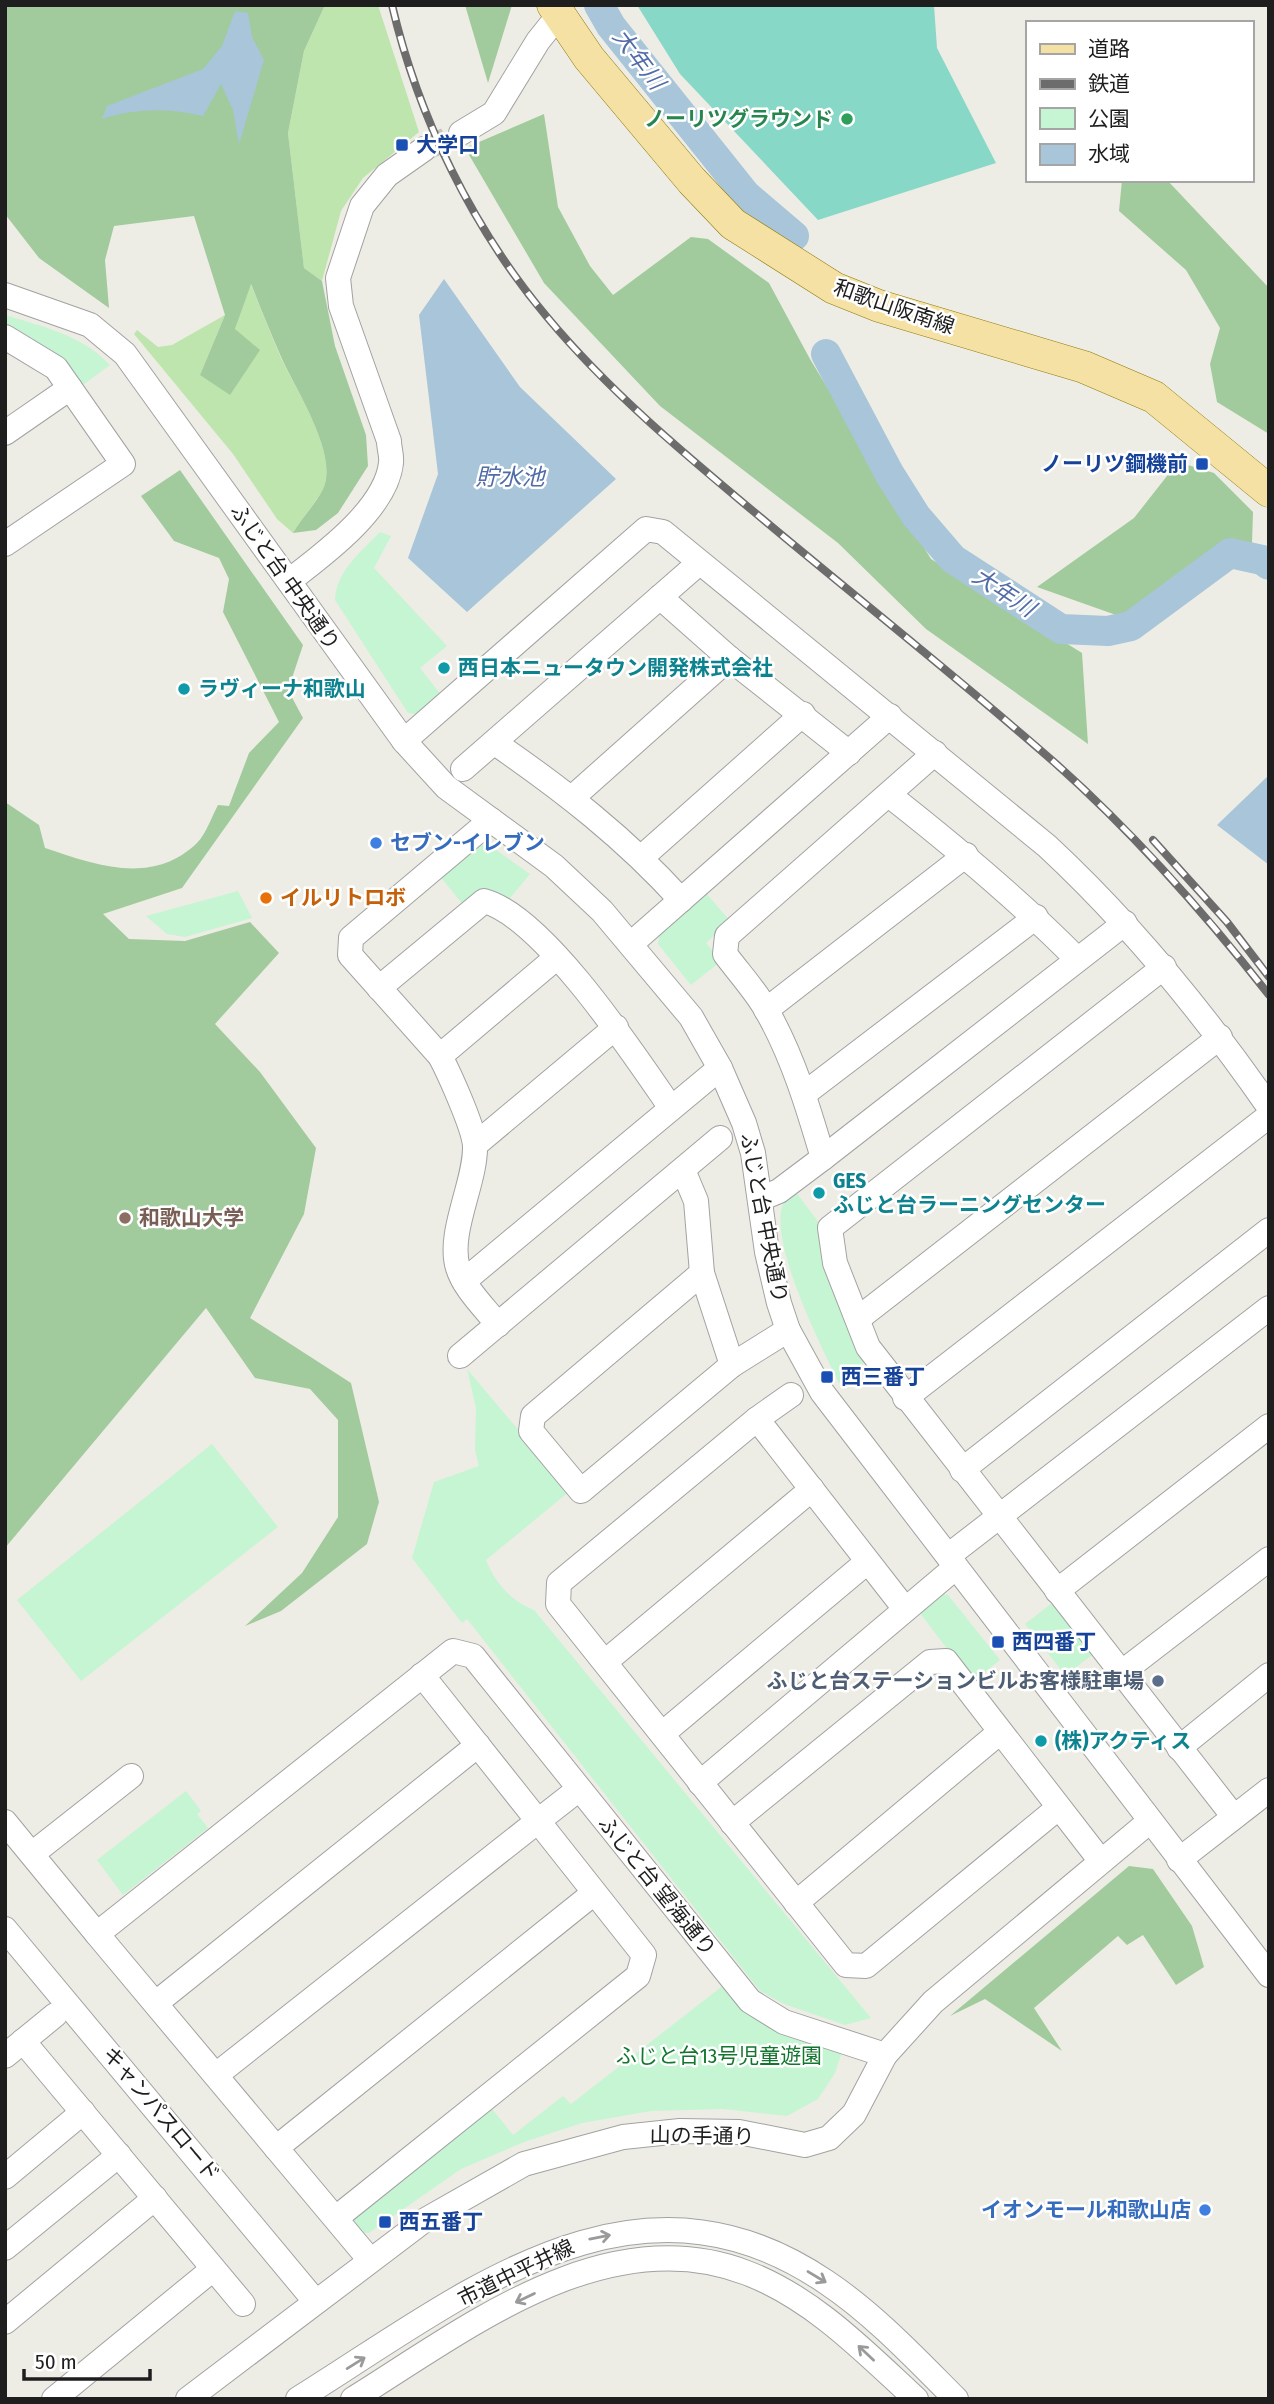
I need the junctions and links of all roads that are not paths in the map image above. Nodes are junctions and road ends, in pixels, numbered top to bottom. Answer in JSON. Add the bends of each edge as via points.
{"nodes":[{"id":1,"x":556,"y":11,"type":"edge"},
{"id":2,"x":461,"y":133,"type":"tunnel mouth"},
{"id":3,"x":424,"y":149,"type":"tunnel mouth"},
{"id":4,"x":5,"y":295,"type":"edge"},
{"id":5,"x":5,"y":337,"type":"edge"},
{"id":6,"x":70,"y":388,"type":"junction"},
{"id":7,"x":5,"y":433,"type":"edge"},
{"id":8,"x":1269,"y":491,"type":"edge"},
{"id":9,"x":5,"y":544,"type":"edge"},
{"id":10,"x":699,"y":563,"type":"junction"},
{"id":11,"x":289,"y":582,"type":"junction"},
{"id":12,"x":660,"y":597,"type":"junction"},
{"id":13,"x":729,"y":658,"type":"junction"},
{"id":14,"x":803,"y":714,"type":"junction"},
{"id":15,"x":890,"y":716,"type":"junction"},
{"id":16,"x":404,"y":741,"type":"junction"},
{"id":17,"x":495,"y":743,"type":"junction"},
{"id":18,"x":849,"y":753,"type":"junction"},
{"id":19,"x":935,"y":753,"type":"junction"},
{"id":20,"x":463,"y":769,"type":"dead end"},
{"id":21,"x":889,"y":794,"type":"junction"},
{"id":22,"x":573,"y":797,"type":"junction"},
{"id":23,"x":491,"y":820,"type":"junction"},
{"id":24,"x":966,"y":855,"type":"junction"},
{"id":25,"x":642,"y":857,"type":"junction"},
{"id":26,"x":681,"y":900,"type":"junction"},
{"id":27,"x":1036,"y":917,"type":"junction"},
{"id":28,"x":1125,"y":923,"type":"junction"},
{"id":29,"x":632,"y":943,"type":"junction"},
{"id":30,"x":556,"y":958,"type":"junction"},
{"id":31,"x":1076,"y":959,"type":"junction"},
{"id":32,"x":1164,"y":967,"type":"junction"},
{"id":33,"x":379,"y":988,"type":"junction"},
{"id":34,"x":766,"y":1010,"type":"junction"},
{"id":35,"x":616,"y":1027,"type":"junction"},
{"id":36,"x":1220,"y":1037,"type":"junction"},
{"id":37,"x":439,"y":1056,"type":"junction"},
{"id":38,"x":720,"y":1068,"type":"junction"},
{"id":39,"x":804,"y":1094,"type":"junction"},
{"id":40,"x":1269,"y":1107,"type":"edge"},
{"id":41,"x":671,"y":1108,"type":"junction"},
{"id":42,"x":1269,"y":1116,"type":"edge"},
{"id":43,"x":720,"y":1138,"type":"dead end"},
{"id":44,"x":475,"y":1145,"type":"junction"},
{"id":45,"x":822,"y":1158,"type":"junction"},
{"id":46,"x":683,"y":1170,"type":"junction"},
{"id":47,"x":760,"y":1199,"type":"junction"},
{"id":48,"x":1269,"y":1230,"type":"edge"},
{"id":49,"x":702,"y":1273,"type":"junction"},
{"id":50,"x":464,"y":1281,"type":"junction"},
{"id":51,"x":1269,"y":1308,"type":"edge"},
{"id":52,"x":859,"y":1318,"type":"junction"},
{"id":53,"x":498,"y":1325,"type":"junction"},
{"id":54,"x":788,"y":1330,"type":"junction"},
{"id":55,"x":460,"y":1356,"type":"dead end"},
{"id":56,"x":732,"y":1365,"type":"junction"},
{"id":57,"x":791,"y":1395,"type":"dead end"},
{"id":58,"x":905,"y":1398,"type":"junction"},
{"id":59,"x":757,"y":1419,"type":"junction"},
{"id":60,"x":1269,"y":1426,"type":"edge"},
{"id":61,"x":962,"y":1470,"type":"junction"},
{"id":62,"x":812,"y":1489,"type":"junction"},
{"id":63,"x":998,"y":1516,"type":"junction"},
{"id":64,"x":1269,"y":1559,"type":"edge"},
{"id":65,"x":867,"y":1562,"type":"junction"},
{"id":66,"x":952,"y":1562,"type":"junction"},
{"id":67,"x":1057,"y":1591,"type":"junction"},
{"id":68,"x":905,"y":1609,"type":"junction"},
{"id":69,"x":605,"y":1662,"type":"junction"},
{"id":70,"x":1121,"y":1674,"type":"junction"},
{"id":71,"x":422,"y":1675,"type":"junction"},
{"id":72,"x":1269,"y":1675,"type":"edge"},
{"id":73,"x":1000,"y":1732,"type":"junction"},
{"id":74,"x":662,"y":1734,"type":"junction"},
{"id":75,"x":478,"y":1745,"type":"junction"},
{"id":76,"x":1179,"y":1748,"type":"junction"},
{"id":77,"x":131,"y":1776,"type":"dead end"},
{"id":78,"x":700,"y":1783,"type":"junction"},
{"id":79,"x":579,"y":1789,"type":"junction"},
{"id":80,"x":1269,"y":1790,"type":"edge"},
{"id":81,"x":1058,"y":1808,"type":"junction"},
{"id":82,"x":1234,"y":1817,"type":"junction"},
{"id":83,"x":538,"y":1821,"type":"junction"},
{"id":84,"x":1150,"y":1821,"type":"junction"},
{"id":85,"x":5,"y":1822,"type":"edge"},
{"id":86,"x":732,"y":1823,"type":"junction"},
{"id":87,"x":32,"y":1854,"type":"junction"},
{"id":88,"x":1100,"y":1860,"type":"junction"},
{"id":89,"x":1179,"y":1860,"type":"junction"},
{"id":90,"x":594,"y":1893,"type":"junction"},
{"id":91,"x":796,"y":1903,"type":"junction"},
{"id":92,"x":5,"y":1929,"type":"edge"},
{"id":93,"x":97,"y":1934,"type":"junction"},
{"id":94,"x":1269,"y":1975,"type":"edge"},
{"id":95,"x":156,"y":2003,"type":"junction"},
{"id":96,"x":55,"y":2015,"type":"dead end"},
{"id":97,"x":14,"y":2048,"type":"edge"},
{"id":98,"x":885,"y":2055,"type":"junction"},
{"id":99,"x":216,"y":2075,"type":"junction"},
{"id":100,"x":83,"y":2112,"type":"junction"},
{"id":101,"x":276,"y":2148,"type":"junction"},
{"id":102,"x":119,"y":2155,"type":"junction"},
{"id":103,"x":5,"y":2177,"type":"edge"},
{"id":104,"x":155,"y":2198,"type":"junction"},
{"id":105,"x":336,"y":2218,"type":"junction"},
{"id":106,"x":5,"y":2248,"type":"edge"},
{"id":107,"x":369,"y":2260,"type":"junction"},
{"id":108,"x":213,"y":2269,"type":"junction"},
{"id":109,"x":315,"y":2301,"type":"junction"},
{"id":110,"x":243,"y":2304,"type":"dead end"},
{"id":111,"x":5,"y":2322,"type":"edge"},
{"id":112,"x":54,"y":2399,"type":"edge"},
{"id":113,"x":188,"y":2399,"type":"edge"},
{"id":114,"x":298,"y":2399,"type":"edge"},
{"id":115,"x":353,"y":2399,"type":"edge"},
{"id":116,"x":916,"y":2399,"type":"edge"},
{"id":117,"x":957,"y":2399,"type":"edge"}],
"edges":[{"from":1,"to":2,"type":"street","via":[[494,113]]},
{"from":1,"to":8,"type":"main road","name":"和歌山阪南線","via":[[592,61],[725,215],[796,266],[879,306],[1084,367],[1154,397]]},
{"from":3,"to":11,"type":"street","via":[[387,175],[362,206],[338,278],[341,306],[388,441],[391,462],[385,485],[337,542]]},
{"from":4,"to":11,"type":"street","name":"ふじと台 中央通り","via":[[90,325],[125,354]]},
{"from":5,"to":6,"type":"street","via":[[56,368]]},
{"from":6,"to":7,"type":"street"},
{"from":6,"to":9,"type":"street","via":[[123,464]]},
{"from":10,"to":12,"type":"street"},
{"from":10,"to":15,"type":"street"},
{"from":10,"to":16,"type":"street","via":[[663,532],[646,529]]},
{"from":11,"to":16,"type":"street","name":"ふじと台 中央通り"},
{"from":12,"to":13,"type":"street"},
{"from":12,"to":17,"type":"street"},
{"from":13,"to":14,"type":"street"},
{"from":13,"to":22,"type":"street"},
{"from":14,"to":18,"type":"street"},
{"from":14,"to":25,"type":"street"},
{"from":15,"to":18,"type":"street"},
{"from":15,"to":19,"type":"street"},
{"from":16,"to":23,"type":"street","name":"ふじと台 中央通り","via":[[446,787]]},
{"from":17,"to":20,"type":"street"},
{"from":17,"to":22,"type":"street"},
{"from":18,"to":26,"type":"street"},
{"from":19,"to":21,"type":"street"},
{"from":19,"to":28,"type":"street","via":[[1047,846]]},
{"from":21,"to":24,"type":"street"},
{"from":21,"to":34,"type":"street","via":[[727,936],[726,954]]},
{"from":22,"to":25,"type":"street"},
{"from":23,"to":29,"type":"street","name":"ふじと台 中央通り","via":[[554,866]]},
{"from":23,"to":33,"type":"street","via":[[351,938],[350,956]]},
{"from":24,"to":27,"type":"street"},
{"from":24,"to":34,"type":"street"},
{"from":25,"to":26,"type":"street"},
{"from":26,"to":29,"type":"street"},
{"from":27,"to":31,"type":"street"},
{"from":27,"to":39,"type":"street"},
{"from":28,"to":31,"type":"street"},
{"from":28,"to":32,"type":"street"},
{"from":29,"to":38,"type":"street","name":"ふじと台 中央通り","via":[[691,1017]]},
{"from":30,"to":33,"type":"street","via":[[498,905],[484,901]]},
{"from":30,"to":35,"type":"street"},
{"from":30,"to":37,"type":"street"},
{"from":31,"to":45,"type":"street"},
{"from":32,"to":36,"type":"street"},
{"from":32,"to":52,"type":"street","via":[[830,1228],[835,1263]]},
{"from":33,"to":37,"type":"street"},
{"from":34,"to":39,"type":"street"},
{"from":35,"to":41,"type":"street"},
{"from":35,"to":44,"type":"street"},
{"from":36,"to":40,"type":"street"},
{"from":36,"to":52,"type":"street"},
{"from":37,"to":44,"type":"street"},
{"from":38,"to":41,"type":"street"},
{"from":38,"to":47,"type":"street","name":"ふじと台 中央通り","via":[[750,1143]]},
{"from":39,"to":45,"type":"street"},
{"from":41,"to":50,"type":"street"},
{"from":42,"to":58,"type":"street"},
{"from":43,"to":46,"type":"street"},
{"from":44,"to":50,"type":"street","via":[[457,1244],[457,1267]]},
{"from":45,"to":47,"type":"street","via":[[779,1191]]},
{"from":46,"to":49,"type":"street","via":[[696,1201]]},
{"from":46,"to":53,"type":"street"},
{"from":47,"to":54,"type":"street","name":"ふじと台 中央通り","via":[[767,1252]]},
{"from":48,"to":61,"type":"street"},
{"from":49,"to":56,"type":"street"},
{"from":49,"to":56,"type":"street","via":[[533,1416],[531,1431],[581,1491]]},
{"from":50,"to":53,"type":"street"},
{"from":51,"to":63,"type":"street"},
{"from":52,"to":58,"type":"street","via":[[868,1347]]},
{"from":53,"to":55,"type":"street"},
{"from":54,"to":56,"type":"street"},
{"from":54,"to":66,"type":"street","name":"ふじと台 中央通り","via":[[822,1392]]},
{"from":57,"to":59,"type":"street"},
{"from":58,"to":61,"type":"street"},
{"from":59,"to":62,"type":"street"},
{"from":59,"to":69,"type":"street","via":[[559,1583],[558,1604]]},
{"from":60,"to":67,"type":"street"},
{"from":61,"to":63,"type":"street"},
{"from":62,"to":65,"type":"street"},
{"from":62,"to":69,"type":"street"},
{"from":63,"to":66,"type":"street"},
{"from":63,"to":67,"type":"street"},
{"from":64,"to":70,"type":"street"},
{"from":65,"to":68,"type":"street"},
{"from":65,"to":74,"type":"street"},
{"from":66,"to":68,"type":"street"},
{"from":66,"to":84,"type":"street","name":"ふじと台 中央通り"},
{"from":67,"to":70,"type":"street"},
{"from":68,"to":78,"type":"street"},
{"from":69,"to":74,"type":"street"},
{"from":70,"to":76,"type":"street"},
{"from":71,"to":75,"type":"street"},
{"from":71,"to":79,"type":"street","name":"ふじと台 望海通り","via":[[453,1651],[473,1656]]},
{"from":71,"to":93,"type":"street"},
{"from":72,"to":76,"type":"street"},
{"from":73,"to":81,"type":"street"},
{"from":73,"to":86,"type":"street","via":[[946,1661],[930,1662]]},
{"from":73,"to":91,"type":"street"},
{"from":74,"to":78,"type":"street"},
{"from":75,"to":83,"type":"street"},
{"from":75,"to":95,"type":"street"},
{"from":76,"to":82,"type":"street"},
{"from":77,"to":87,"type":"street"},
{"from":78,"to":86,"type":"street"},
{"from":79,"to":83,"type":"street"},
{"from":79,"to":98,"type":"street","name":"ふじと台 望海通り","via":[[750,2001],[784,2022]]},
{"from":80,"to":82,"type":"street"},
{"from":81,"to":88,"type":"street"},
{"from":81,"to":91,"type":"street","via":[[866,1966],[846,1965]]},
{"from":82,"to":89,"type":"street"},
{"from":83,"to":90,"type":"street"},
{"from":83,"to":99,"type":"street"},
{"from":84,"to":88,"type":"street","name":"山の手通り"},
{"from":84,"to":89,"type":"street"},
{"from":85,"to":87,"type":"street"},
{"from":86,"to":91,"type":"street"},
{"from":87,"to":93,"type":"street"},
{"from":88,"to":98,"type":"street","name":"山の手通り","via":[[933,2002]]},
{"from":89,"to":94,"type":"street"},
{"from":90,"to":101,"type":"street"},
{"from":90,"to":105,"type":"street","via":[[644,1955],[638,1976]]},
{"from":92,"to":109,"type":"street","name":"キャンパスロード"},
{"from":93,"to":95,"type":"street"},
{"from":95,"to":99,"type":"street"},
{"from":96,"to":97,"type":"street"},
{"from":97,"to":100,"type":"street"},
{"from":98,"to":107,"type":"street","name":"山の手通り","via":[[854,2114],[829,2138],[805,2145],[739,2132],[680,2132],[623,2137],[570,2149],[524,2164],[464,2195]]},
{"from":99,"to":101,"type":"street"},
{"from":100,"to":102,"type":"street"},
{"from":100,"to":103,"type":"street"},
{"from":101,"to":105,"type":"street"},
{"from":102,"to":104,"type":"street"},
{"from":102,"to":106,"type":"street"},
{"from":104,"to":108,"type":"street"},
{"from":104,"to":111,"type":"street"},
{"from":105,"to":107,"type":"street"},
{"from":107,"to":109,"type":"street","name":"山の手通り"},
{"from":108,"to":110,"type":"street"},
{"from":108,"to":112,"type":"street"},
{"from":109,"to":113,"type":"street","name":"山の手通り"},
{"from":114,"to":117,"type":"street","name":"市道中平井線","one_way":true,"via":[[449,2305],[542,2256],[587,2239],[669,2229],[747,2241],[789,2260],[867,2314]]},
{"from":116,"to":115,"type":"street","name":"市道中平井線","one_way":true,"via":[[849,2337],[782,2290],[747,2272],[668,2258],[592,2269],[551,2285],[464,2330]]}]}
